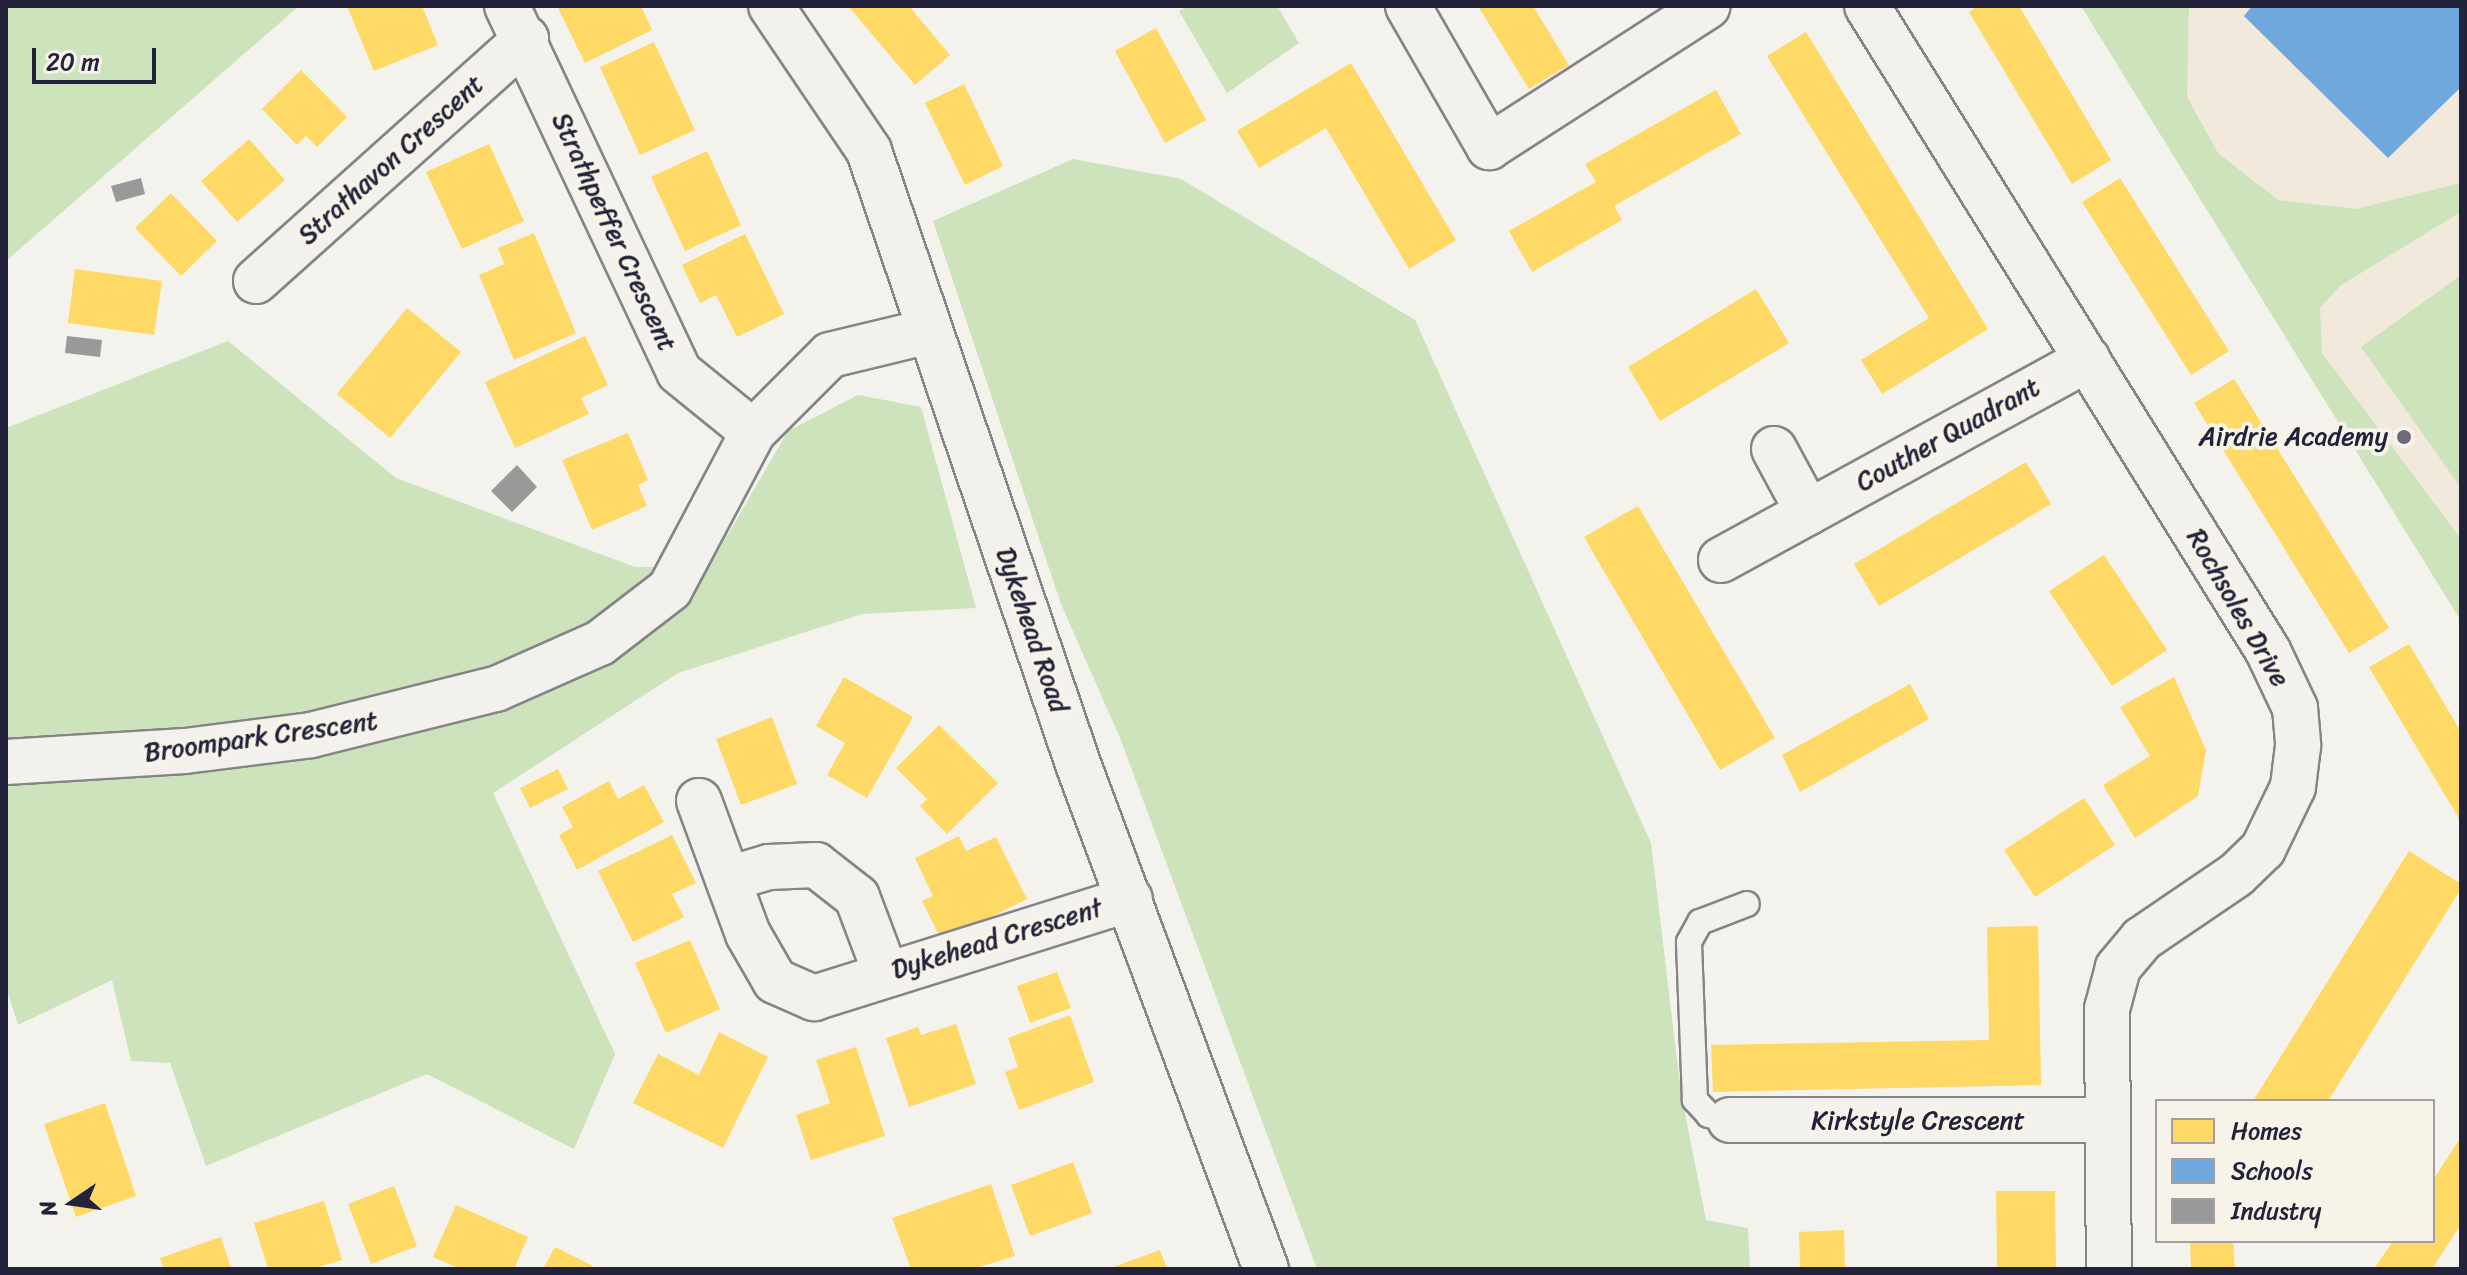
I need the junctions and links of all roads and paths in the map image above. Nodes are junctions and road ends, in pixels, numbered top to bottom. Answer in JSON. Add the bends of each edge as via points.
{"nodes":[{"id":1,"x":771,"y":6,"type":"edge"},
{"id":2,"x":1408,"y":6,"type":"edge"},
{"id":3,"x":1708,"y":6,"type":"edge"},
{"id":4,"x":1867,"y":6,"type":"edge"},
{"id":5,"x":516,"y":23,"type":"edge"},
{"id":6,"x":256,"y":281,"type":"dead end"},
{"id":7,"x":930,"y":331,"type":"junction"},
{"id":8,"x":2088,"y":359,"type":"junction"},
{"id":9,"x":753,"y":432,"type":"junction"},
{"id":10,"x":1774,"y":449,"type":"dead end"},
{"id":11,"x":1808,"y":512,"type":"junction"},
{"id":12,"x":1721,"y":560,"type":"dead end"},
{"id":13,"x":6,"y":762,"type":"edge"},
{"id":14,"x":699,"y":801,"type":"dead end"},
{"id":15,"x":728,"y":879,"type":"junction"},
{"id":16,"x":1130,"y":899,"type":"junction"},
{"id":17,"x":1747,"y":904,"type":"dead end"},
{"id":18,"x":876,"y":977,"type":"junction"},
{"id":19,"x":1730,"y":1120,"type":"joint"},
{"id":20,"x":2106,"y":1120,"type":"junction"},
{"id":21,"x":1266,"y":1269,"type":"edge"},
{"id":22,"x":2109,"y":1269,"type":"edge"}],
"edges":[{"from":1,"to":7,"type":"street","name":"Dykehead Road","via":[[869,151]]},
{"from":2,"to":3,"type":"street","via":[[1489,147]]},
{"from":4,"to":8,"type":"street","name":"Rochsoles Drive"},
{"from":5,"to":6,"type":"street","name":"Strathavon Crescent"},
{"from":5,"to":9,"type":"street","name":"Strathpeffer Crescent","via":[[679,372]]},
{"from":7,"to":9,"type":"street","name":"Broompark Crescent","via":[[830,355]]},
{"from":7,"to":16,"type":"street","name":"Dykehead Road"},
{"from":8,"to":11,"type":"street","name":"Couther Quadrant"},
{"from":8,"to":20,"type":"street","name":"Rochsoles Drive","via":[[2268,651],[2295,708],[2298,746],[2293,787],[2263,849],[2236,875],[2142,939],[2118,968],[2107,1009]]},
{"from":9,"to":13,"type":"street","name":"Broompark Crescent","via":[[670,589],[600,643],[496,689],[311,735],[185,751]]},
{"from":10,"to":11,"type":"street"},
{"from":11,"to":12,"type":"street","name":"Couther Quadrant"},
{"from":14,"to":15,"type":"street","name":"Dykehead Crescent"},
{"from":15,"to":18,"type":"street","name":"Dykehead Crescent","via":[[748,934],[775,981],[814,998]]},
{"from":15,"to":18,"type":"street","via":[[769,867],[816,865],[857,897]]},
{"from":16,"to":18,"type":"street","name":"Dykehead Crescent"},
{"from":16,"to":21,"type":"street","name":"Dykehead Road"},
{"from":17,"to":19,"type":"lane","via":[[1700,922],[1689,942],[1695,1100],[1709,1115]]},
{"from":19,"to":20,"type":"street","name":"Kirkstyle Crescent"},
{"from":20,"to":22,"type":"street","name":"Rochsoles Drive"}]}
